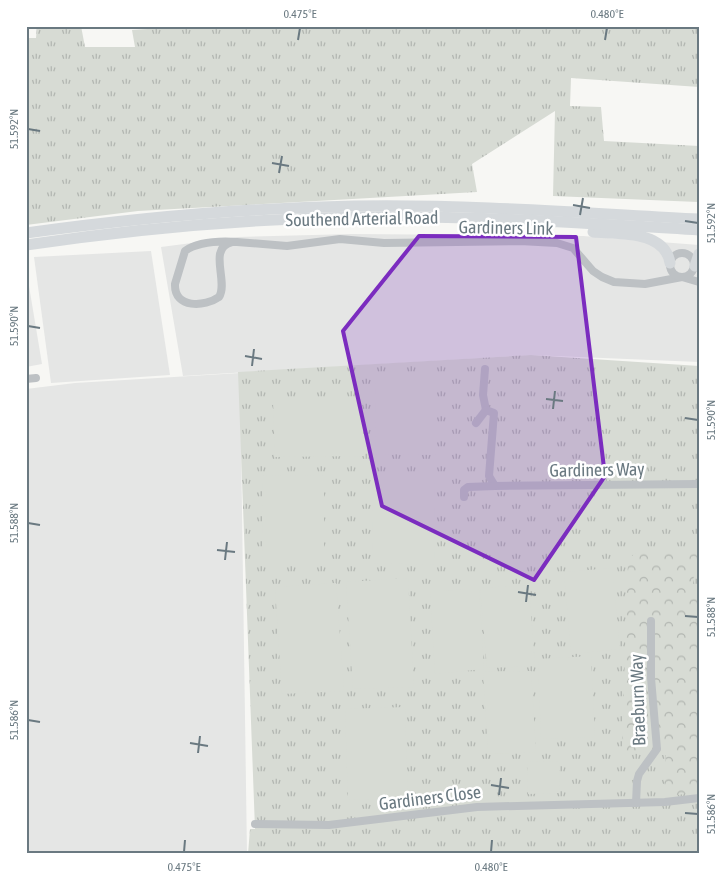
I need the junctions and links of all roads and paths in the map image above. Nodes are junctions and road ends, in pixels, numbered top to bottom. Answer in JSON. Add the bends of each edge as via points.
{"nodes":[{"id":1,"x":699,"y":217,"type":"edge"},
{"id":2,"x":454,"y":218,"type":"junction"},
{"id":3,"x":699,"y":230,"type":"edge"},
{"id":4,"x":26,"y":234,"type":"edge"},
{"id":5,"x":232,"y":242,"type":"junction"},
{"id":6,"x":26,"y":245,"type":"edge"},
{"id":7,"x":699,"y":254,"type":"edge"},
{"id":8,"x":670,"y":263,"type":"junction"},
{"id":9,"x":694,"y":266,"type":"junction"},
{"id":10,"x":682,"y":277,"type":"junction"},
{"id":11,"x":699,"y":277,"type":"edge"},
{"id":12,"x":699,"y":282,"type":"edge"},
{"id":13,"x":645,"y":284,"type":"junction"},
{"id":14,"x":485,"y":369,"type":"dead end"},
{"id":15,"x":36,"y":378,"type":"dead end"},
{"id":16,"x":26,"y":379,"type":"edge"},
{"id":17,"x":486,"y":410,"type":"junction"},
{"id":18,"x":476,"y":424,"type":"dead end"},
{"id":19,"x":699,"y":484,"type":"edge"},
{"id":20,"x":495,"y":486,"type":"junction"},
{"id":21,"x":464,"y":497,"type":"dead end"},
{"id":22,"x":651,"y":621,"type":"dead end"},
{"id":23,"x":699,"y":798,"type":"edge"},
{"id":24,"x":636,"y":803,"type":"junction"},
{"id":25,"x":255,"y":824,"type":"dead end"}],
"edges":[{"from":1,"to":4,"type":"highway","name":"Southend Arterial Road","via":[[468,207],[354,206],[146,218]]},
{"from":2,"to":3,"type":"highway","name":"Southend Arterial Road"},
{"from":2,"to":6,"type":"highway","name":"Southend Arterial Road","via":[[243,221]]},
{"from":2,"to":8,"type":"highway","via":[[641,236],[664,248]]},
{"from":5,"to":5,"type":"street","name":"Gardiners Link","via":[[225,244],[220,252],[222,288],[219,297],[199,305],[180,298],[175,284],[185,251],[207,244]]},
{"from":5,"to":13,"type":"street","name":"Gardiners Link","via":[[286,246],[340,239],[384,243],[557,243],[573,248],[592,271],[608,280]]},
{"from":7,"to":9,"type":"highway"},
{"from":8,"to":9,"type":"street","via":[[676,254],[684,252],[693,258]]},
{"from":8,"to":10,"type":"street","via":[[673,273]]},
{"from":8,"to":13,"type":"street","via":[[662,278]]},
{"from":9,"to":10,"type":"street","via":[[691,273]]},
{"from":9,"to":11,"type":"street"},
{"from":10,"to":12,"type":"street"},
{"from":10,"to":13,"type":"street","name":"Gardiners Link"},
{"from":14,"to":17,"type":"street","via":[[483,394]]},
{"from":15,"to":16,"type":"street"},
{"from":17,"to":18,"type":"street"},
{"from":17,"to":20,"type":"street","via":[[494,412],[488,476]]},
{"from":19,"to":20,"type":"street","name":"Gardiners Way"},
{"from":20,"to":21,"type":"street","name":"Gardiners Way","via":[[468,487],[464,490]]},
{"from":22,"to":24,"type":"street","name":"Braeburn Way","via":[[651,678],[657,749],[639,774]]},
{"from":23,"to":24,"type":"street","name":"Gardiners Close"},
{"from":24,"to":25,"type":"street","name":"Gardiners Close","via":[[477,807],[329,825]]}]}
